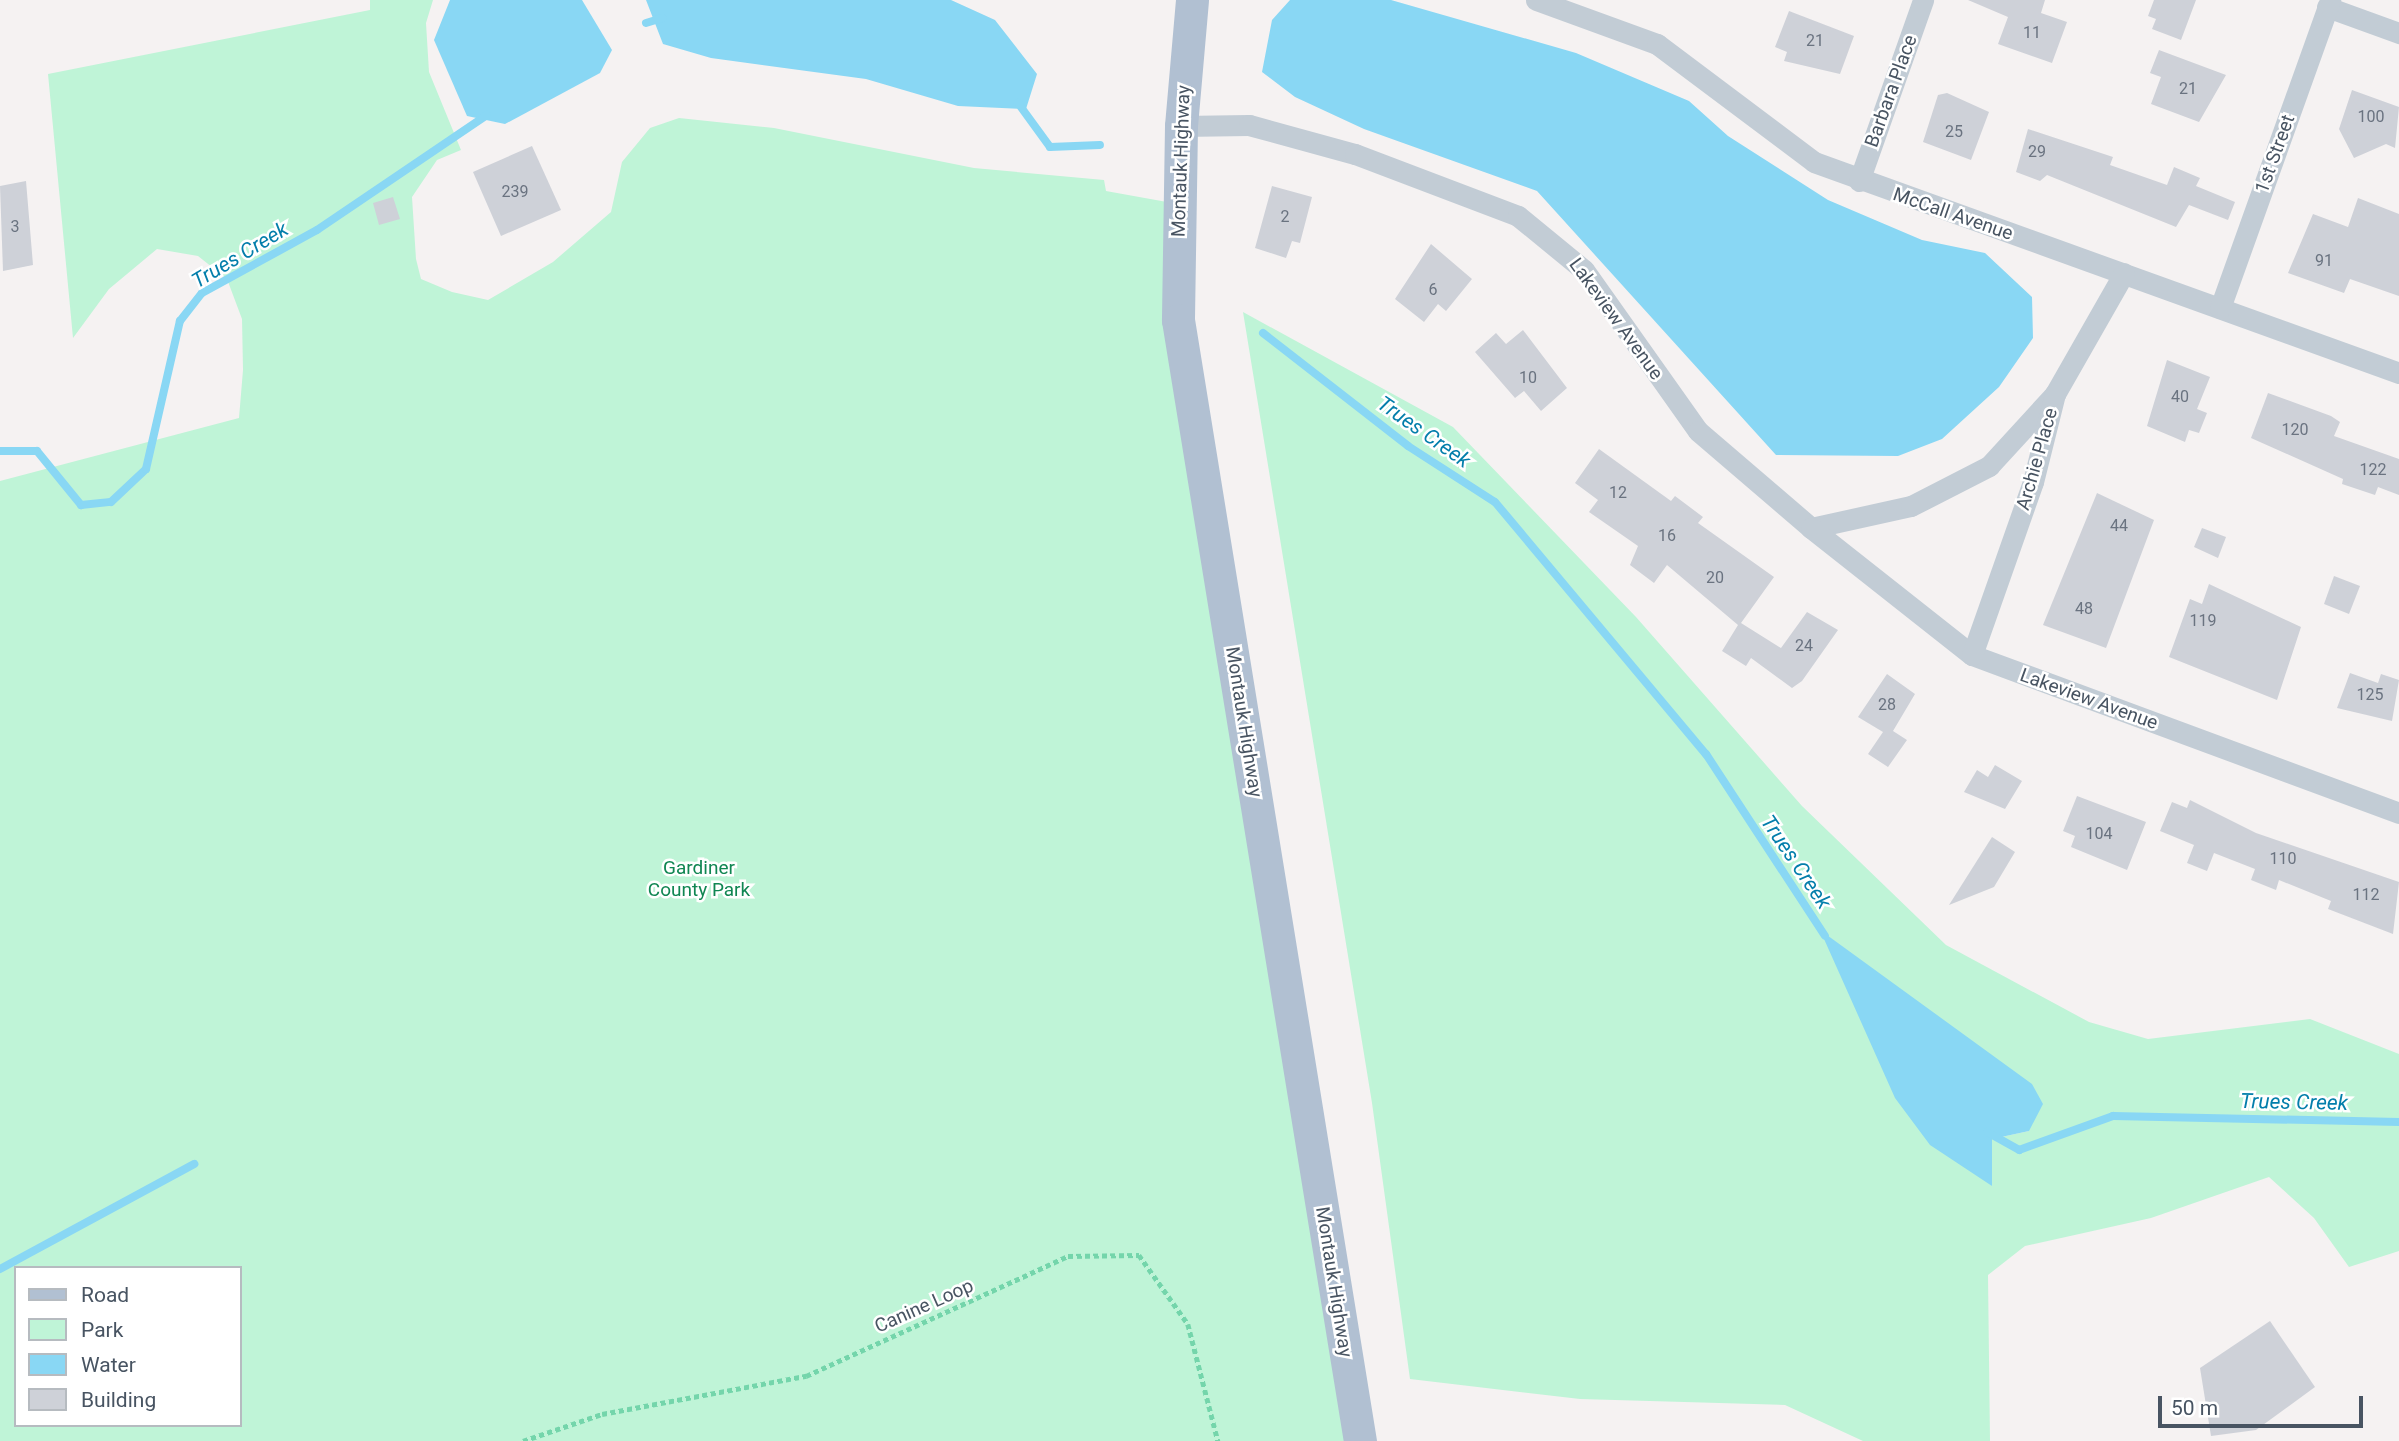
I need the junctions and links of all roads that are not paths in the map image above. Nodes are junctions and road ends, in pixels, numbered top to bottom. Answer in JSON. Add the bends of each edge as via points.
{"nodes":[{"id":1,"x":1192,"y":0,"type":"edge"},
{"id":2,"x":1536,"y":0,"type":"edge"},
{"id":3,"x":1923,"y":0,"type":"edge"},
{"id":4,"x":2329,"y":4,"type":"edge"},
{"id":5,"x":2399,"y":33,"type":"edge"},
{"id":6,"x":1181,"y":125,"type":"junction"},
{"id":7,"x":1859,"y":181,"type":"junction"},
{"id":8,"x":2124,"y":273,"type":"junction"},
{"id":9,"x":2220,"y":308,"type":"junction"},
{"id":10,"x":2399,"y":373,"type":"edge"},
{"id":11,"x":2055,"y":394,"type":"junction"},
{"id":12,"x":1811,"y":528,"type":"junction"},
{"id":13,"x":1972,"y":655,"type":"junction"},
{"id":14,"x":2399,"y":813,"type":"edge"},
{"id":15,"x":1360,"y":1441,"type":"edge"}],
"edges":[{"from":1,"to":6,"type":"main road","name":"Montauk Highway"},
{"from":2,"to":7,"type":"street","name":"McCall Avenue","via":[[1657,44],[1814,162]]},
{"from":3,"to":7,"type":"street","name":"Barbara Place"},
{"from":4,"to":5,"type":"street"},
{"from":4,"to":9,"type":"street","name":"1st Street"},
{"from":6,"to":12,"type":"street","name":"Lakeview Avenue","via":[[1262,129],[1354,154],[1518,216],[1584,270],[1698,431]]},
{"from":6,"to":15,"type":"main road","name":"Montauk Highway","via":[[1178,320]]},
{"from":7,"to":8,"type":"street","name":"McCall Avenue"},
{"from":8,"to":9,"type":"street","name":"McCall Avenue"},
{"from":8,"to":11,"type":"street","name":"Archie Place"},
{"from":9,"to":10,"type":"street","name":"McCall Avenue"},
{"from":11,"to":12,"type":"street","via":[[1989,466],[1911,506]]},
{"from":11,"to":13,"type":"street","name":"Archie Place","via":[[2033,482]]},
{"from":12,"to":13,"type":"street","name":"Lakeview Avenue"},
{"from":13,"to":14,"type":"street","name":"Lakeview Avenue"}]}
